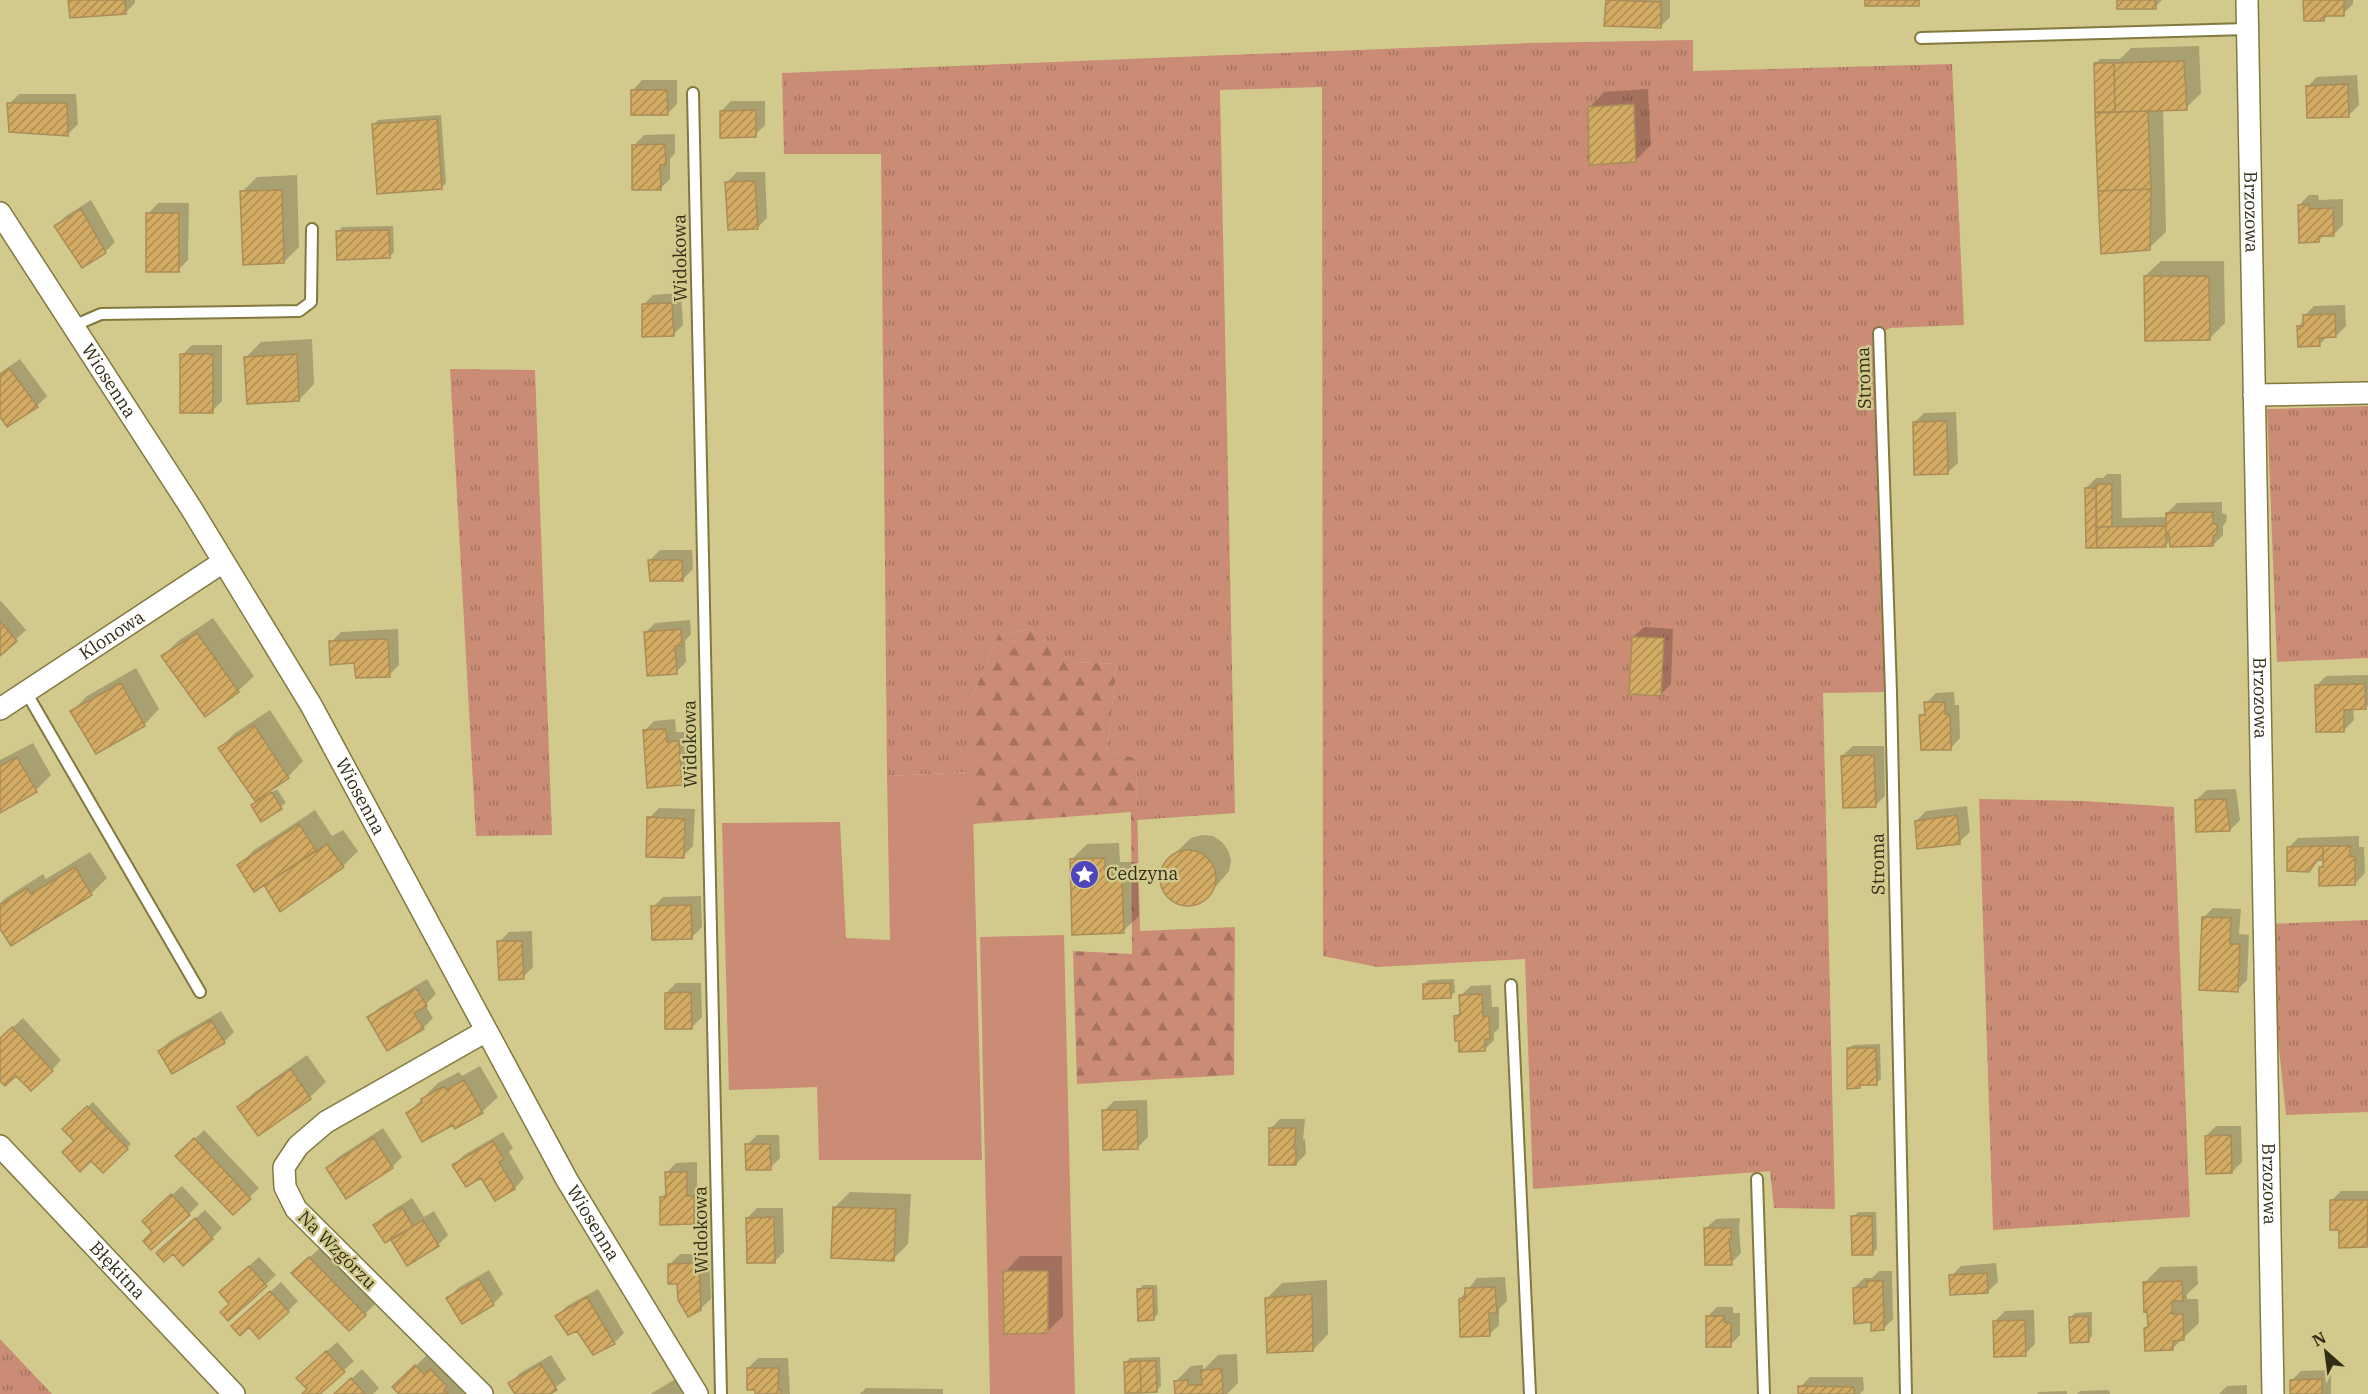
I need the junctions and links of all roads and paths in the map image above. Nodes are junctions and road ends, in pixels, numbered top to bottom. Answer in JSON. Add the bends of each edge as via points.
{"nodes":[{"id":1,"x":2247,"y":0,"type":"edge"},
{"id":2,"x":2247,"y":28,"type":"junction"},
{"id":3,"x":1922,"y":38,"type":"dead end"},
{"id":4,"x":693,"y":93,"type":"dead end"},
{"id":5,"x":0,"y":213,"type":"edge"},
{"id":6,"x":312,"y":229,"type":"dead end"},
{"id":7,"x":73,"y":326,"type":"junction"},
{"id":8,"x":1879,"y":333,"type":"dead end"},
{"id":9,"x":2368,"y":393,"type":"edge"},
{"id":10,"x":2254,"y":395,"type":"junction"},
{"id":11,"x":223,"y":562,"type":"junction"},
{"id":12,"x":26,"y":692,"type":"junction"},
{"id":13,"x":0,"y":709,"type":"edge"},
{"id":14,"x":1511,"y":984,"type":"dead end"},
{"id":15,"x":200,"y":992,"type":"dead end"},
{"id":16,"x":486,"y":1031,"type":"junction"},
{"id":17,"x":0,"y":1146,"type":"edge"},
{"id":18,"x":1757,"y":1179,"type":"dead end"},
{"id":19,"x":234,"y":1394,"type":"edge"},
{"id":20,"x":482,"y":1394,"type":"edge"},
{"id":21,"x":697,"y":1394,"type":"edge"},
{"id":22,"x":721,"y":1394,"type":"edge"},
{"id":23,"x":1530,"y":1394,"type":"edge"},
{"id":24,"x":1764,"y":1394,"type":"edge"},
{"id":25,"x":1906,"y":1394,"type":"edge"},
{"id":26,"x":2273,"y":1394,"type":"edge"}],
"edges":[{"from":1,"to":2,"type":"street","name":"Brzozowa"},
{"from":2,"to":3,"type":"lane"},
{"from":2,"to":10,"type":"street","name":"Brzozowa"},
{"from":4,"to":22,"type":"lane","name":"Widokowa"},
{"from":5,"to":7,"type":"street","name":"Wiosenna"},
{"from":6,"to":7,"type":"lane","via":[[311,302],[299,311],[101,314]]},
{"from":7,"to":11,"type":"street","name":"Wiosenna"},
{"from":8,"to":25,"type":"lane","name":"Stroma"},
{"from":9,"to":10,"type":"street"},
{"from":10,"to":26,"type":"street","name":"Brzozowa"},
{"from":11,"to":12,"type":"street","name":"Klonowa"},
{"from":11,"to":16,"type":"street","name":"Wiosenna","via":[[311,705]]},
{"from":12,"to":13,"type":"street","name":"Klonowa"},
{"from":12,"to":15,"type":"lane"},
{"from":14,"to":23,"type":"lane"},
{"from":16,"to":20,"type":"street","name":"Na Wzgórzu","via":[[326,1122],[298,1146],[284,1167],[285,1187],[296,1209]]},
{"from":16,"to":21,"type":"street","name":"Wiosenna","via":[[567,1180]]},
{"from":17,"to":19,"type":"street","name":"Błękitna"},
{"from":18,"to":24,"type":"lane"}]}
